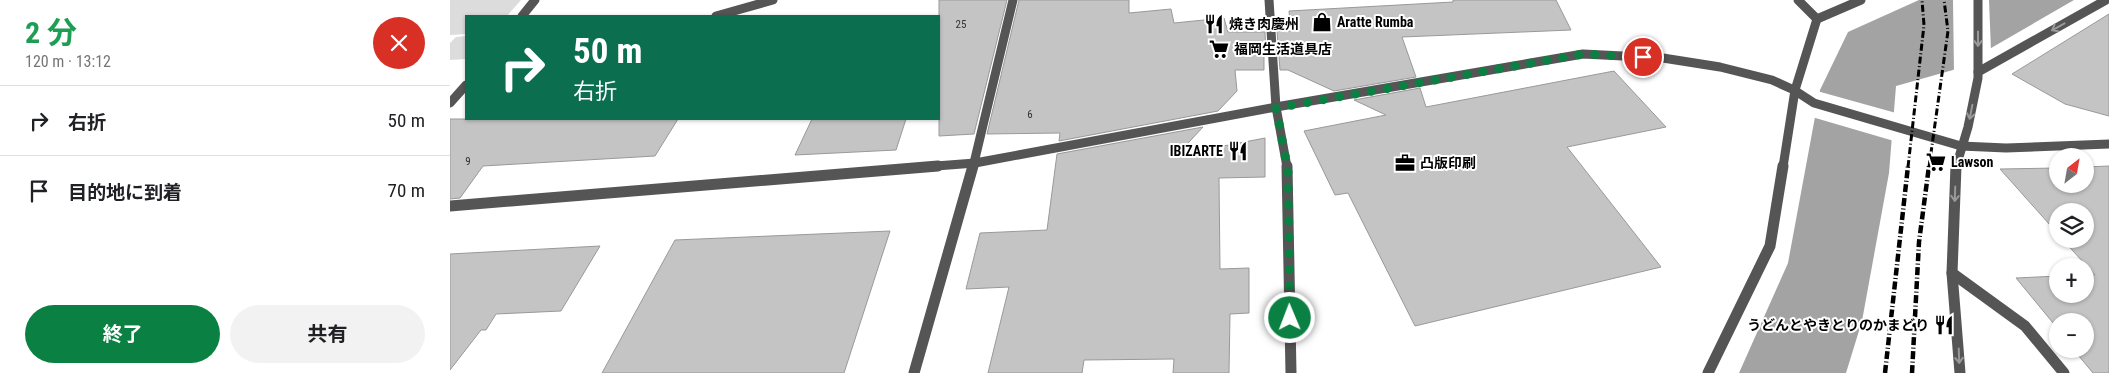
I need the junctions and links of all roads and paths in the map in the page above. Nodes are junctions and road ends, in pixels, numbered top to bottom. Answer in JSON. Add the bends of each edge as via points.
{"nodes":[{"id":1,"x":535,"y":0,"type":"edge"},
{"id":2,"x":773,"y":0,"type":"edge"},
{"id":3,"x":1012,"y":0,"type":"edge"},
{"id":4,"x":1269,"y":0,"type":"edge"},
{"id":5,"x":1798,"y":0,"type":"edge"},
{"id":6,"x":1861,"y":0,"type":"edge"},
{"id":7,"x":1978,"y":0,"type":"edge"},
{"id":8,"x":2104,"y":2,"type":"edge"},
{"id":9,"x":523,"y":15,"type":"edge"},
{"id":10,"x":720,"y":15,"type":"edge"},
{"id":11,"x":1817,"y":19,"type":"junction"},
{"id":12,"x":1978,"y":75,"type":"junction"},
{"id":13,"x":465,"y":86,"type":"edge"},
{"id":14,"x":1795,"y":90,"type":"junction"},
{"id":15,"x":450,"y":103,"type":"edge"},
{"id":16,"x":1276,"y":108,"type":"junction"},
{"id":17,"x":2109,"y":144,"type":"edge"},
{"id":18,"x":1961,"y":146,"type":"junction"},
{"id":19,"x":975,"y":163,"type":"junction"},
{"id":20,"x":450,"y":206,"type":"edge"},
{"id":21,"x":1952,"y":273,"type":"junction"},
{"id":22,"x":914,"y":373,"type":"edge"},
{"id":23,"x":1290,"y":373,"type":"edge"},
{"id":24,"x":1708,"y":373,"type":"edge"},
{"id":25,"x":1960,"y":373,"type":"edge"},
{"id":26,"x":2064,"y":373,"type":"edge"}],
"edges":[{"from":1,"to":9,"type":"street"},
{"from":2,"to":10,"type":"street"},
{"from":3,"to":19,"type":"street"},
{"from":4,"to":16,"type":"street"},
{"from":5,"to":11,"type":"street"},
{"from":6,"to":11,"type":"street"},
{"from":7,"to":12,"type":"street","one_way":true},
{"from":8,"to":12,"type":"street","one_way":true},
{"from":11,"to":14,"type":"street"},
{"from":12,"to":18,"type":"street","one_way":true},
{"from":13,"to":15,"type":"street"},
{"from":14,"to":16,"type":"street","via":[[1751,74],[1692,62],[1583,54]]},
{"from":14,"to":18,"type":"street","via":[[1814,103]]},
{"from":14,"to":24,"type":"street","via":[[1770,246]]},
{"from":16,"to":19,"type":"street"},
{"from":16,"to":23,"type":"street","via":[[1288,171]]},
{"from":17,"to":18,"type":"street","via":[[2006,148]]},
{"from":18,"to":21,"type":"street","one_way":true,"via":[[1956,166]]},
{"from":19,"to":20,"type":"street"},
{"from":19,"to":22,"type":"street"},
{"from":21,"to":25,"type":"street","one_way":true},
{"from":21,"to":26,"type":"street","via":[[2025,326]]}]}
